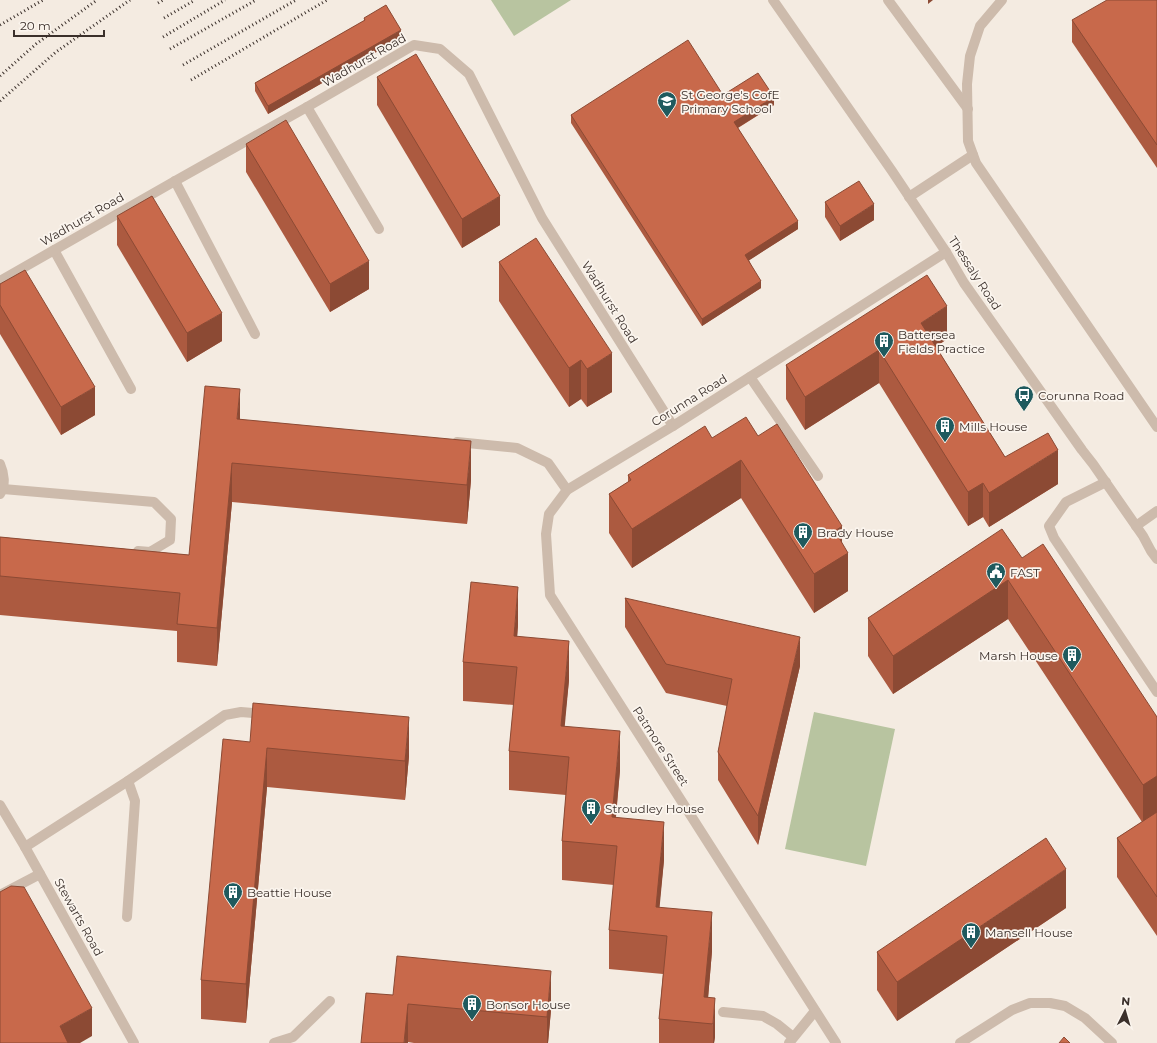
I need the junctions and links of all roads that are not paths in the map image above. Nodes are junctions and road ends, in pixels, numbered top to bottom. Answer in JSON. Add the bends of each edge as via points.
{"nodes":[{"id":1,"x":773,"y":0,"type":"edge"},
{"id":2,"x":888,"y":0,"type":"edge"},
{"id":3,"x":1002,"y":0,"type":"edge"},
{"id":4,"x":307,"y":107,"type":"junction"},
{"id":5,"x":968,"y":109,"type":"junction"},
{"id":6,"x":973,"y":155,"type":"junction"},
{"id":7,"x":175,"y":181,"type":"junction"},
{"id":8,"x":909,"y":197,"type":"junction"},
{"id":9,"x":379,"y":229,"type":"dead end"},
{"id":10,"x":54,"y":250,"type":"junction"},
{"id":11,"x":946,"y":252,"type":"junction"},
{"id":12,"x":0,"y":282,"type":"edge"},
{"id":13,"x":255,"y":334,"type":"dead end"},
{"id":14,"x":750,"y":377,"type":"junction"},
{"id":15,"x":131,"y":389,"type":"dead end"},
{"id":16,"x":673,"y":426,"type":"junction"},
{"id":17,"x":1157,"y":427,"type":"edge"},
{"id":18,"x":447,"y":441,"type":"edge"},
{"id":19,"x":0,"y":464,"type":"edge"},
{"id":20,"x":818,"y":476,"type":"dead end"},
{"id":21,"x":1106,"y":482,"type":"junction"},
{"id":22,"x":567,"y":490,"type":"junction"},
{"id":23,"x":2,"y":492,"type":"edge"},
{"id":24,"x":1157,"y":511,"type":"edge"},
{"id":25,"x":1136,"y":526,"type":"junction"},
{"id":26,"x":546,"y":534,"type":"joint"},
{"id":27,"x":126,"y":550,"type":"edge"},
{"id":28,"x":1157,"y":560,"type":"edge"},
{"id":29,"x":1157,"y":692,"type":"edge"},
{"id":30,"x":271,"y":715,"type":"edge"},
{"id":31,"x":128,"y":781,"type":"junction"},
{"id":32,"x":0,"y":805,"type":"edge"},
{"id":33,"x":25,"y":847,"type":"junction"},
{"id":34,"x":40,"y":874,"type":"junction"},
{"id":35,"x":0,"y":896,"type":"edge"},
{"id":36,"x":127,"y":917,"type":"dead end"},
{"id":37,"x":330,"y":1001,"type":"dead end"},
{"id":38,"x":815,"y":1011,"type":"junction"},
{"id":39,"x":723,"y":1012,"type":"dead end"},
{"id":40,"x":791,"y":1040,"type":"edge"},
{"id":41,"x":279,"y":1042,"type":"edge"},
{"id":42,"x":134,"y":1043,"type":"edge"},
{"id":43,"x":836,"y":1043,"type":"edge"},
{"id":44,"x":960,"y":1043,"type":"edge"},
{"id":45,"x":1112,"y":1043,"type":"edge"}],
"edges":[{"from":1,"to":8,"type":"street","name":"Thessaly Road"},
{"from":2,"to":5,"type":"street"},
{"from":3,"to":5,"type":"street","via":[[980,26],[970,56]]},
{"from":4,"to":7,"type":"street","name":"Wadhurst Road"},
{"from":4,"to":9,"type":"street"},
{"from":4,"to":16,"type":"street","name":"Wadhurst Road","via":[[414,45],[440,49],[469,74],[542,218]]},
{"from":5,"to":6,"type":"street","via":[[968,141]]},
{"from":6,"to":8,"type":"street"},
{"from":6,"to":17,"type":"street"},
{"from":7,"to":10,"type":"street","name":"Wadhurst Road"},
{"from":7,"to":13,"type":"street"},
{"from":8,"to":11,"type":"street","name":"Thessaly Road"},
{"from":10,"to":12,"type":"street","name":"Wadhurst Road"},
{"from":10,"to":15,"type":"street"},
{"from":11,"to":14,"type":"street","name":"Corunna Road"},
{"from":11,"to":21,"type":"street","name":"Thessaly Road","via":[[964,283]]},
{"from":14,"to":16,"type":"street","name":"Corunna Road"},
{"from":14,"to":20,"type":"street"},
{"from":16,"to":22,"type":"street","name":"Corunna Road"},
{"from":18,"to":22,"type":"street","via":[[517,448],[548,463]]},
{"from":19,"to":23,"type":"street","via":[[4,476]]},
{"from":21,"to":25,"type":"street","name":"Thessaly Road"},
{"from":21,"to":29,"type":"street","via":[[1066,502],[1049,526],[1054,538]]},
{"from":22,"to":26,"type":"street","name":"Corunna Road","via":[[549,514]]},
{"from":23,"to":27,"type":"street","via":[[154,502],[171,519],[170,540],[150,552]]},
{"from":24,"to":25,"type":"street"},
{"from":25,"to":28,"type":"street","name":"Thessaly Road"},
{"from":26,"to":38,"type":"street","name":"Patmore Street","via":[[550,595]]},
{"from":30,"to":31,"type":"street","via":[[241,712],[225,715]]},
{"from":31,"to":33,"type":"street"},
{"from":31,"to":36,"type":"street","via":[[135,801]]},
{"from":32,"to":33,"type":"street","name":"Stewarts Road"},
{"from":33,"to":34,"type":"street","name":"Stewarts Road"},
{"from":34,"to":35,"type":"street"},
{"from":34,"to":42,"type":"street","name":"Stewarts Road"},
{"from":37,"to":41,"type":"street","via":[[293,1037]]},
{"from":38,"to":40,"type":"street"},
{"from":38,"to":43,"type":"street","name":"Patmore Street"},
{"from":39,"to":40,"type":"street","via":[[763,1016],[777,1024]]},
{"from":44,"to":45,"type":"street","via":[[1012,1010],[1030,1003],[1065,1006],[1085,1018]]}]}
